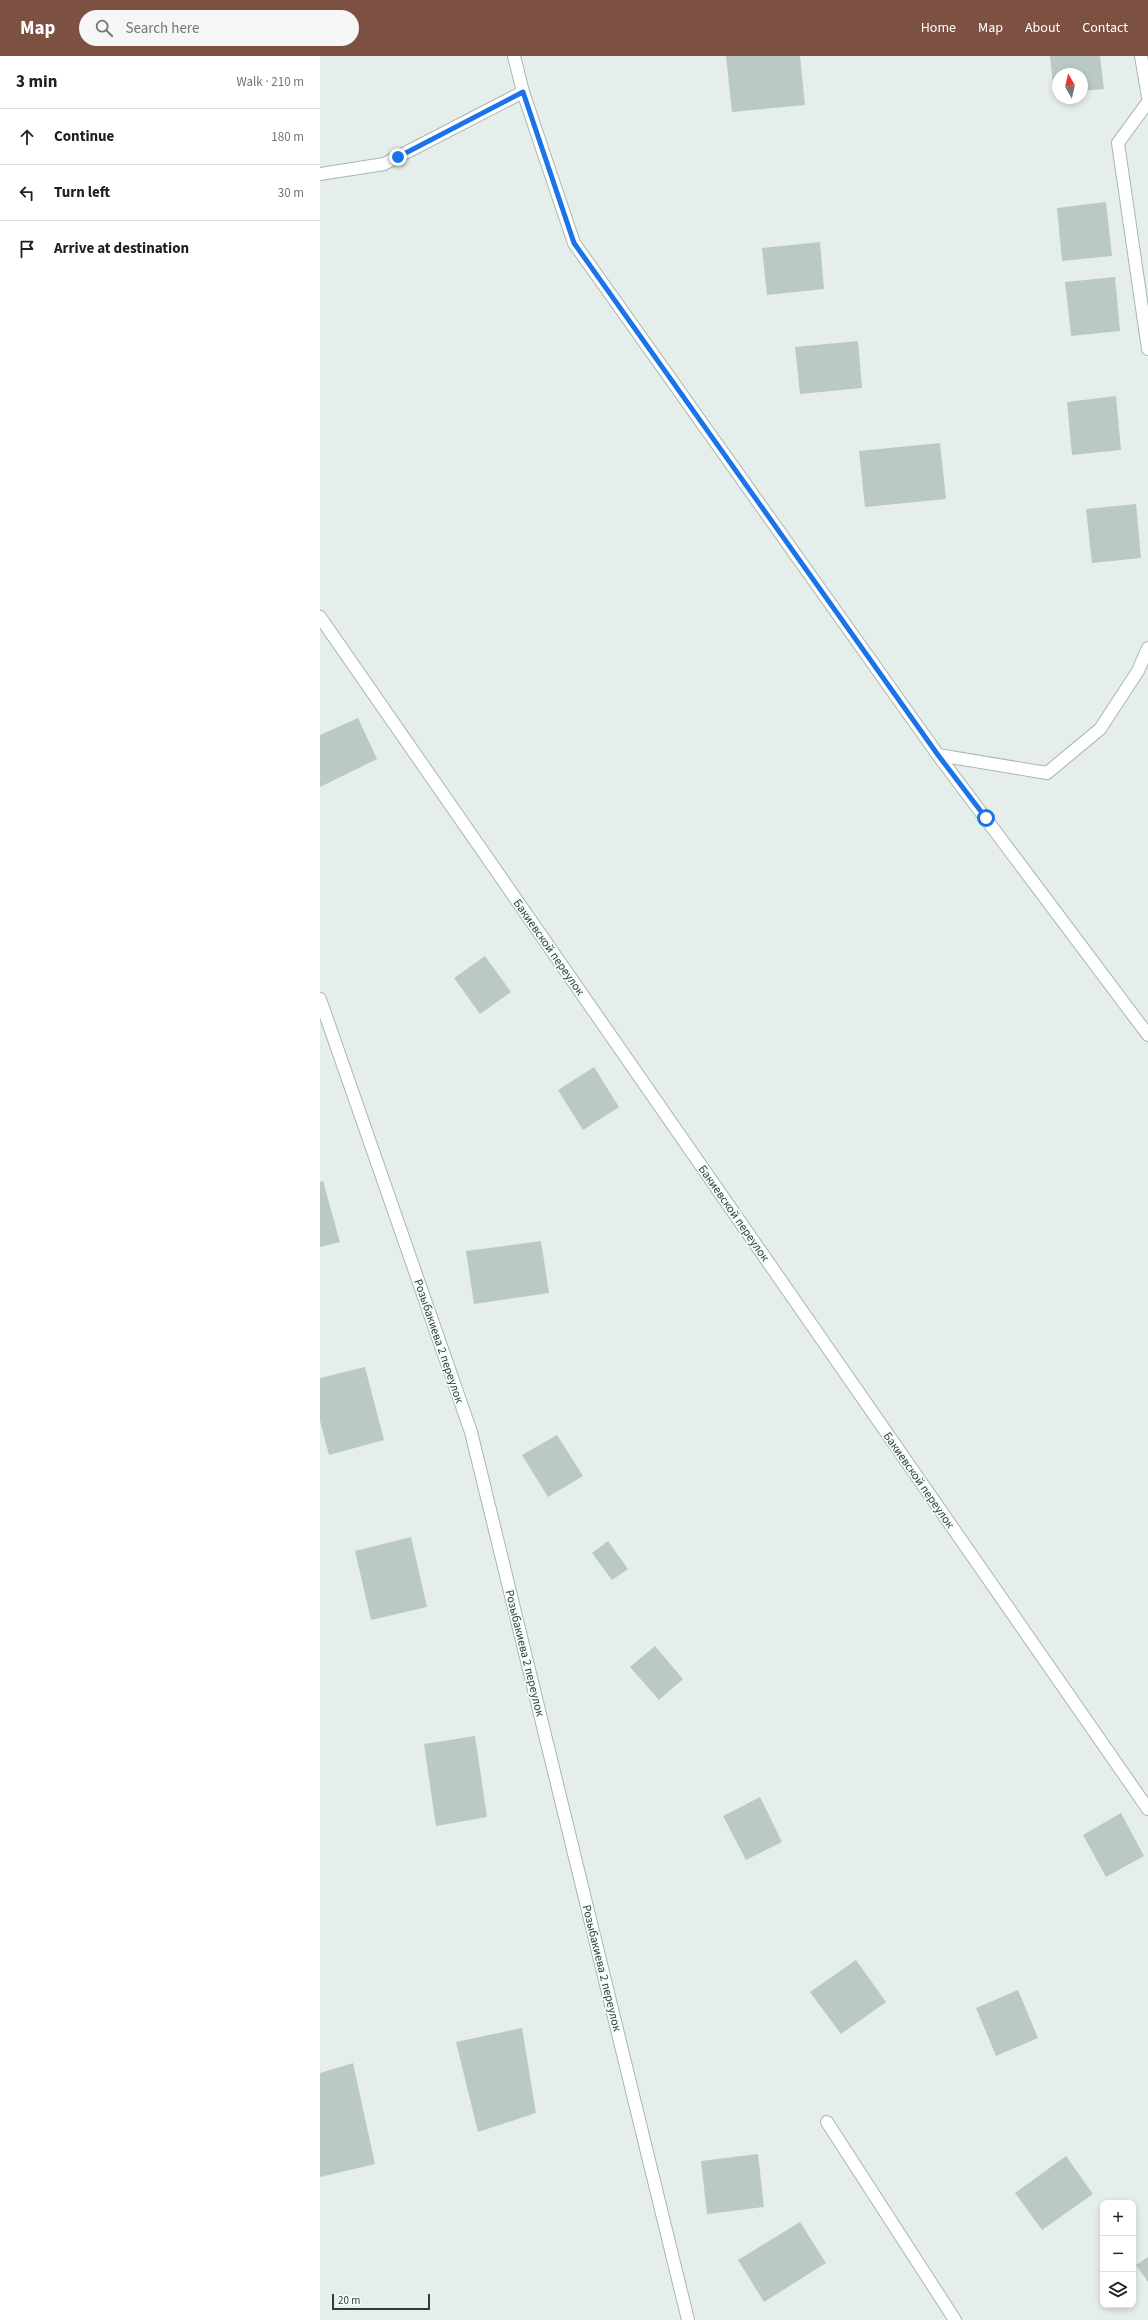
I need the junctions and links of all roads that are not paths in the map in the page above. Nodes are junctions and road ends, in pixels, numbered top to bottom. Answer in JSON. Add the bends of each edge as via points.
{"nodes":[{"id":1,"x":1141,"y":56,"type":"edge"},
{"id":2,"x":518,"y":57,"type":"edge"},
{"id":3,"x":523,"y":92,"type":"junction"},
{"id":4,"x":1148,"y":97,"type":"edge"},
{"id":5,"x":1148,"y":102,"type":"edge"},
{"id":6,"x":320,"y":174,"type":"edge"},
{"id":7,"x":1148,"y":349,"type":"edge"},
{"id":8,"x":320,"y":617,"type":"edge"},
{"id":9,"x":1148,"y":648,"type":"edge"},
{"id":10,"x":938,"y":755,"type":"junction"},
{"id":11,"x":320,"y":999,"type":"edge"},
{"id":12,"x":1148,"y":1035,"type":"edge"},
{"id":13,"x":1148,"y":1809,"type":"edge"},
{"id":14,"x":827,"y":2122,"type":"dead end"},
{"id":15,"x":688,"y":2320,"type":"edge"},
{"id":16,"x":956,"y":2320,"type":"edge"}],
"edges":[{"from":1,"to":4,"type":"street"},
{"from":2,"to":3,"type":"street"},
{"from":3,"to":6,"type":"street","via":[[384,164]]},
{"from":3,"to":10,"type":"street","via":[[574,243]]},
{"from":5,"to":7,"type":"street","via":[[1118,143]]},
{"from":8,"to":13,"type":"street","name":"Бакиевской переулок"},
{"from":9,"to":10,"type":"street","via":[[1138,671],[1100,729],[1047,773]]},
{"from":10,"to":12,"type":"street"},
{"from":11,"to":15,"type":"street","name":"Розыбакиева 2 переулок","via":[[471,1432]]},
{"from":14,"to":16,"type":"street"}]}
